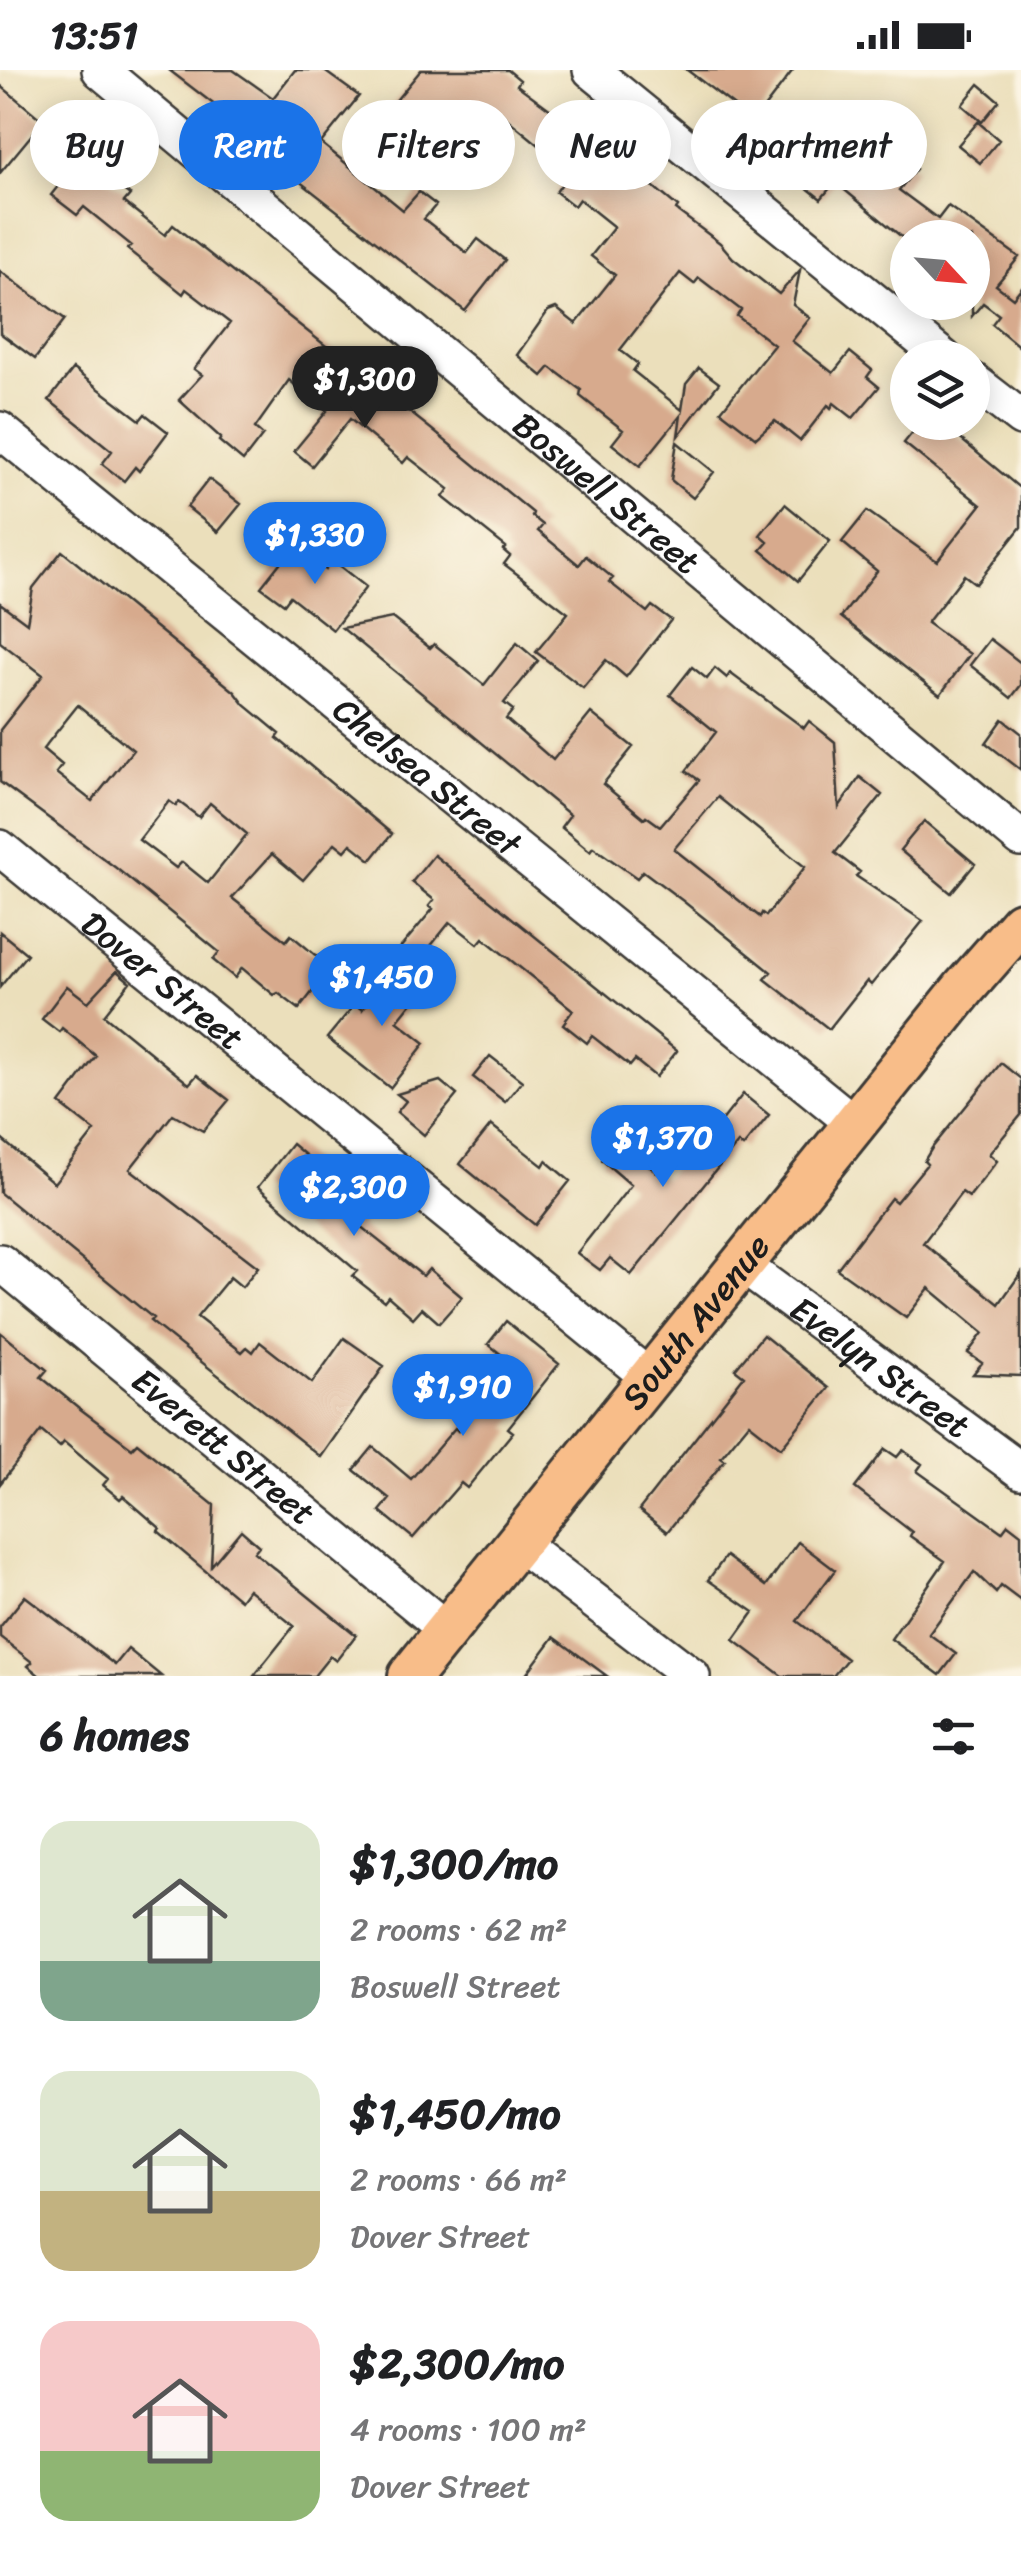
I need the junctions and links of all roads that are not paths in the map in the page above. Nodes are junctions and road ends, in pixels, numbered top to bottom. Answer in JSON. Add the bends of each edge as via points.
{"nodes":[{"id":1,"x":100,"y":70,"type":"edge"},
{"id":2,"x":592,"y":70,"type":"edge"},
{"id":3,"x":922,"y":340,"type":"edge"},
{"id":4,"x":990,"y":394,"type":"edge"},
{"id":5,"x":1021,"y":418,"type":"edge"},
{"id":6,"x":0,"y":430,"type":"edge"},
{"id":7,"x":1021,"y":839,"type":"edge"},
{"id":8,"x":0,"y":848,"type":"edge"},
{"id":9,"x":1021,"y":923,"type":"edge"},
{"id":10,"x":855,"y":1124,"type":"junction"},
{"id":11,"x":0,"y":1262,"type":"edge"},
{"id":12,"x":742,"y":1265,"type":"junction"},
{"id":13,"x":650,"y":1378,"type":"junction"},
{"id":14,"x":1021,"y":1471,"type":"edge"},
{"id":15,"x":517,"y":1542,"type":"junction"},
{"id":16,"x":448,"y":1631,"type":"junction"},
{"id":17,"x":410,"y":1676,"type":"edge"},
{"id":18,"x":692,"y":1676,"type":"edge"}],
"edges":[{"from":1,"to":7,"type":"street","name":"Boswell Street"},
{"from":2,"to":3,"type":"street"},
{"from":4,"to":5,"type":"street"},
{"from":6,"to":10,"type":"street","name":"Chelsea Street"},
{"from":8,"to":13,"type":"street","name":"Dover Street"},
{"from":9,"to":10,"type":"main road","name":"South Avenue"},
{"from":10,"to":12,"type":"main road","name":"South Avenue"},
{"from":11,"to":16,"type":"street","name":"Everett Street"},
{"from":12,"to":13,"type":"main road","name":"South Avenue"},
{"from":12,"to":14,"type":"street","name":"Evelyn Street"},
{"from":13,"to":15,"type":"main road","name":"South Avenue"},
{"from":15,"to":16,"type":"main road","name":"South Avenue"},
{"from":15,"to":18,"type":"street"},
{"from":16,"to":17,"type":"main road","name":"South Avenue"}]}
